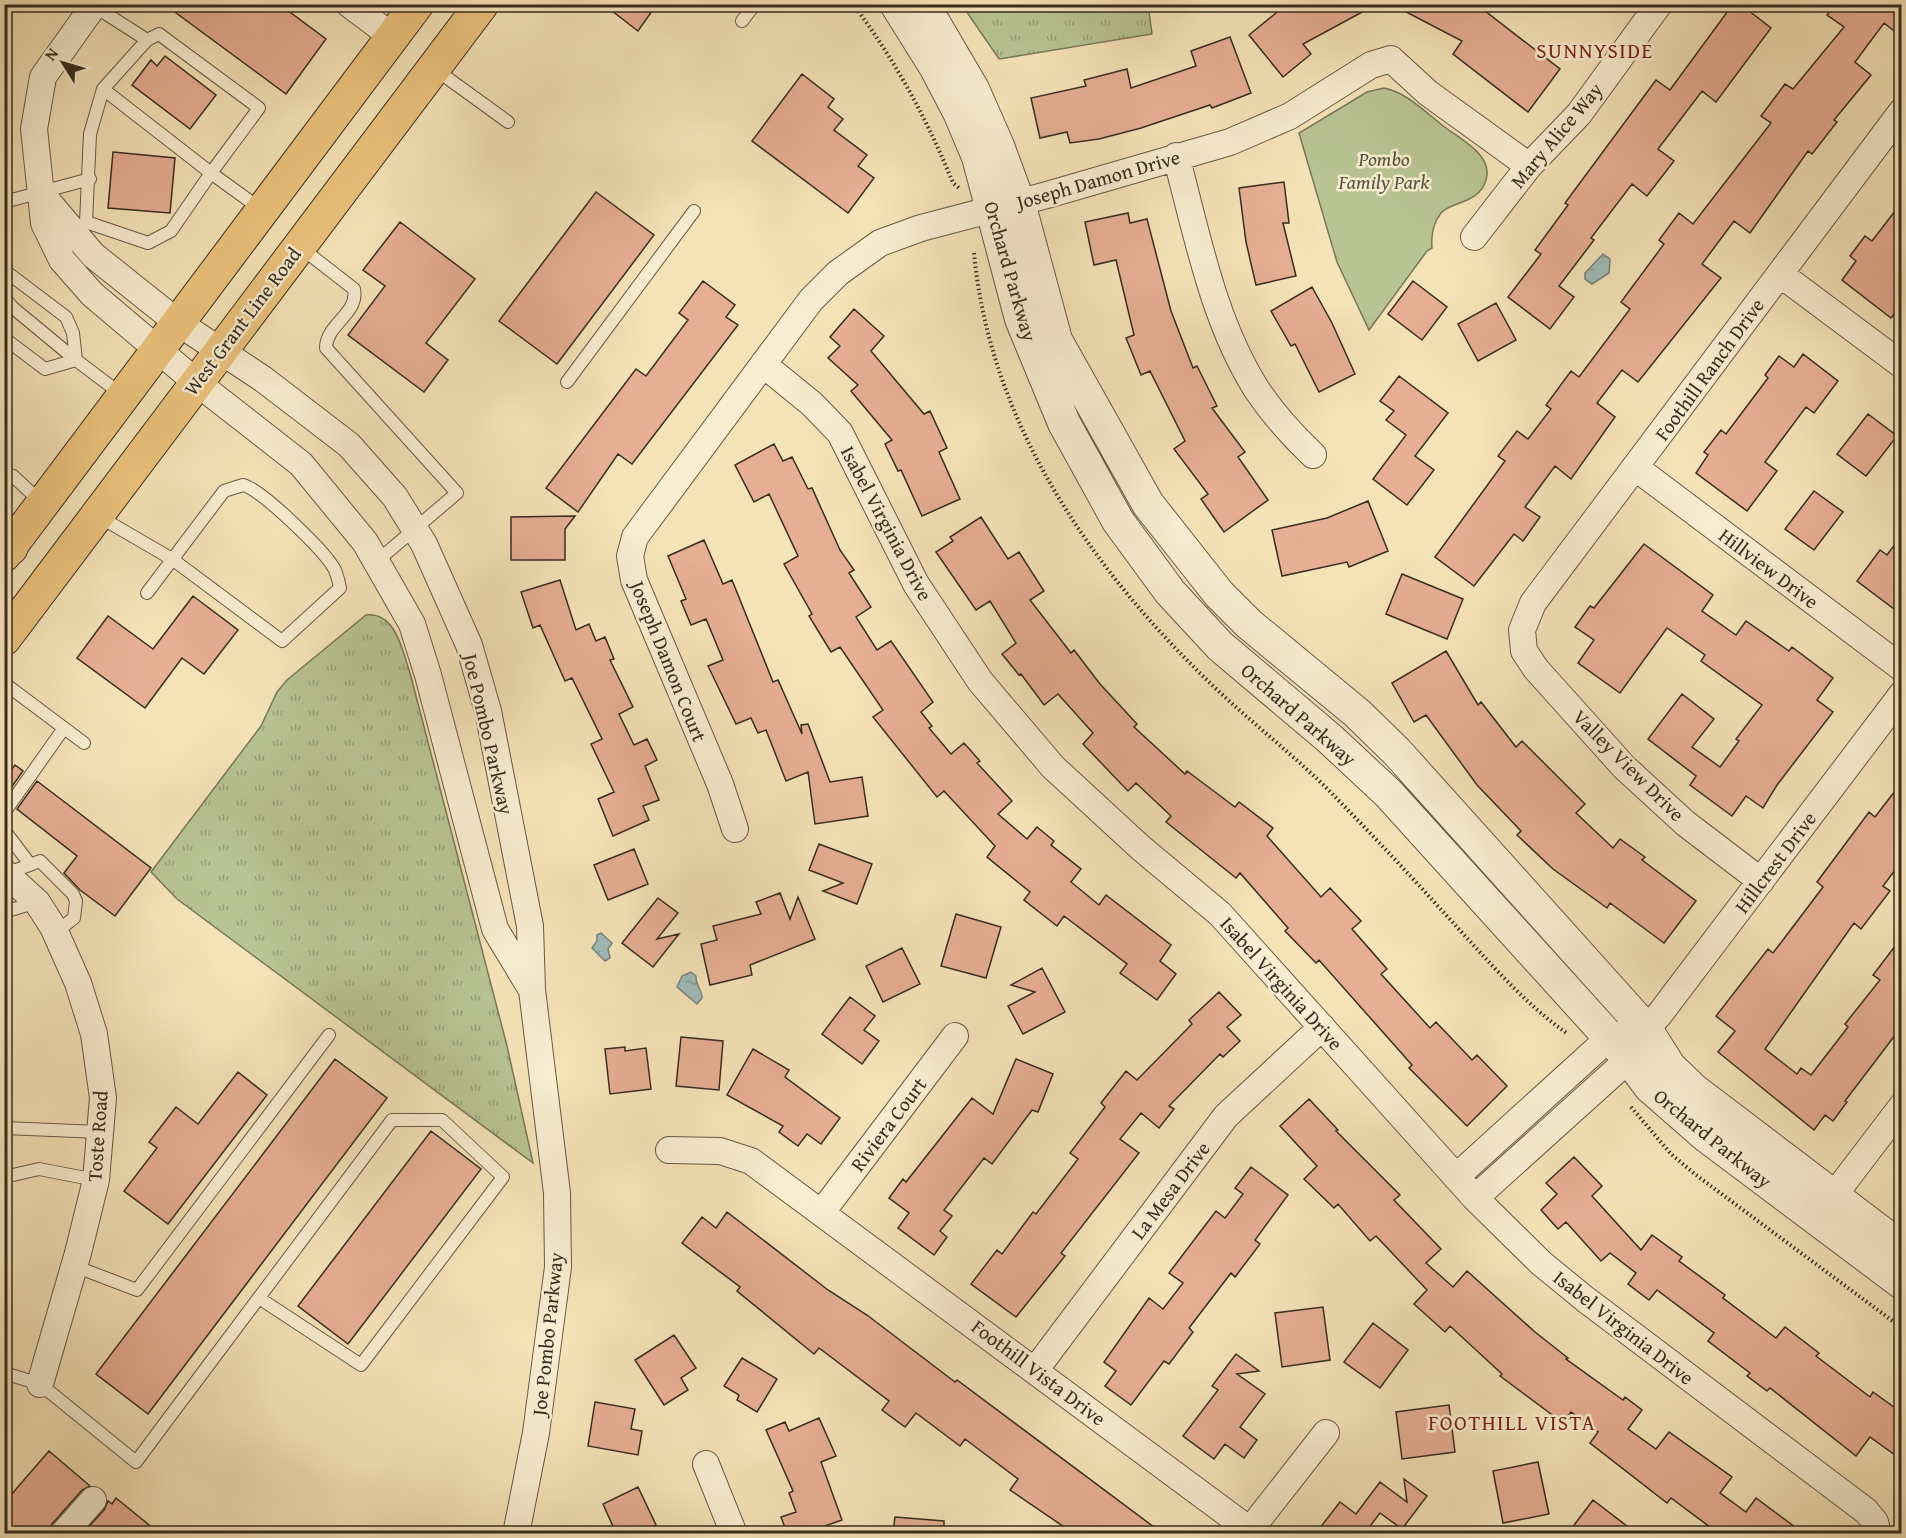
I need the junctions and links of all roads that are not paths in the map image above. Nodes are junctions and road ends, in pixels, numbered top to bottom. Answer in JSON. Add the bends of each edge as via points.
{"nodes":[{"id":1,"x":349,"y":4,"type":"edge"},
{"id":2,"x":417,"y":4,"type":"edge"},
{"id":3,"x":482,"y":4,"type":"edge"},
{"id":4,"x":755,"y":4,"type":"edge"},
{"id":5,"x":896,"y":4,"type":"edge"},
{"id":6,"x":923,"y":4,"type":"edge"},
{"id":7,"x":1659,"y":4,"type":"edge"},
{"id":8,"x":94,"y":5,"type":"edge"},
{"id":9,"x":742,"y":21,"type":"dead end"},
{"id":10,"x":393,"y":37,"type":"junction"},
{"id":11,"x":147,"y":40,"type":"junction"},
{"id":12,"x":434,"y":69,"type":"junction"},
{"id":13,"x":103,"y":89,"type":"junction"},
{"id":14,"x":1902,"y":111,"type":"edge"},
{"id":15,"x":508,"y":122,"type":"dead end"},
{"id":16,"x":1176,"y":156,"type":"junction"},
{"id":17,"x":1529,"y":166,"type":"junction"},
{"id":18,"x":211,"y":173,"type":"junction"},
{"id":19,"x":90,"y":179,"type":"junction"},
{"id":20,"x":40,"y":192,"type":"junction"},
{"id":21,"x":4,"y":202,"type":"edge"},
{"id":22,"x":1006,"y":205,"type":"junction"},
{"id":23,"x":263,"y":210,"type":"junction"},
{"id":24,"x":694,"y":211,"type":"dead end"},
{"id":25,"x":1474,"y":237,"type":"dead end"},
{"id":26,"x":298,"y":246,"type":"junction"},
{"id":27,"x":4,"y":270,"type":"edge"},
{"id":28,"x":1780,"y":274,"type":"junction"},
{"id":29,"x":4,"y":297,"type":"edge"},
{"id":30,"x":177,"y":322,"type":"junction"},
{"id":31,"x":4,"y":338,"type":"edge"},
{"id":32,"x":158,"y":348,"type":"junction"},
{"id":33,"x":220,"y":350,"type":"junction"},
{"id":34,"x":76,"y":360,"type":"junction"},
{"id":35,"x":764,"y":364,"type":"junction"},
{"id":36,"x":1902,"y":365,"type":"edge"},
{"id":37,"x":196,"y":382,"type":"junction"},
{"id":38,"x":567,"y":382,"type":"dead end"},
{"id":39,"x":123,"y":396,"type":"junction"},
{"id":40,"x":1313,"y":455,"type":"dead end"},
{"id":41,"x":1636,"y":468,"type":"junction"},
{"id":42,"x":4,"y":473,"type":"edge"},
{"id":43,"x":663,"y":499,"type":"joint"},
{"id":44,"x":42,"y":503,"type":"junction"},
{"id":45,"x":97,"y":515,"type":"junction"},
{"id":46,"x":416,"y":530,"type":"junction"},
{"id":47,"x":7,"y":551,"type":"edge"},
{"id":48,"x":172,"y":559,"type":"junction"},
{"id":49,"x":376,"y":562,"type":"junction"},
{"id":50,"x":147,"y":593,"type":"dead end"},
{"id":51,"x":1522,"y":630,"type":"joint"},
{"id":52,"x":4,"y":639,"type":"edge"},
{"id":53,"x":1902,"y":668,"type":"edge"},
{"id":54,"x":4,"y":683,"type":"edge"},
{"id":55,"x":1902,"y":694,"type":"edge"},
{"id":56,"x":64,"y":728,"type":"junction"},
{"id":57,"x":84,"y":743,"type":"dead end"},
{"id":58,"x":4,"y":813,"type":"edge"},
{"id":59,"x":735,"y":829,"type":"dead end"},
{"id":60,"x":4,"y":830,"type":"edge"},
{"id":61,"x":29,"y":863,"type":"junction"},
{"id":62,"x":5,"y":873,"type":"edge"},
{"id":63,"x":1761,"y":881,"type":"junction"},
{"id":64,"x":37,"y":902,"type":"junction"},
{"id":65,"x":4,"y":912,"type":"edge"},
{"id":66,"x":53,"y":927,"type":"junction"},
{"id":67,"x":531,"y":990,"type":"junction"},
{"id":68,"x":1322,"y":1027,"type":"junction"},
{"id":69,"x":1646,"y":1029,"type":"junction"},
{"id":70,"x":328,"y":1035,"type":"dead end"},
{"id":71,"x":955,"y":1036,"type":"dead end"},
{"id":72,"x":1619,"y":1048,"type":"junction"},
{"id":73,"x":1902,"y":1106,"type":"edge"},
{"id":74,"x":4,"y":1128,"type":"edge"},
{"id":75,"x":100,"y":1132,"type":"junction"},
{"id":76,"x":669,"y":1150,"type":"dead end"},
{"id":77,"x":4,"y":1177,"type":"edge"},
{"id":78,"x":1456,"y":1177,"type":"junction"},
{"id":79,"x":96,"y":1180,"type":"junction"},
{"id":80,"x":1475,"y":1198,"type":"junction"},
{"id":81,"x":1824,"y":1208,"type":"junction"},
{"id":82,"x":822,"y":1212,"type":"junction"},
{"id":83,"x":1902,"y":1248,"type":"edge"},
{"id":84,"x":74,"y":1266,"type":"junction"},
{"id":85,"x":1902,"y":1283,"type":"edge"},
{"id":86,"x":259,"y":1298,"type":"junction"},
{"id":87,"x":1036,"y":1370,"type":"junction"},
{"id":88,"x":4,"y":1373,"type":"edge"},
{"id":89,"x":40,"y":1384,"type":"junction"},
{"id":90,"x":1326,"y":1433,"type":"dead end"},
{"id":91,"x":706,"y":1464,"type":"dead end"},
{"id":92,"x":93,"y":1500,"type":"dead end"},
{"id":93,"x":1252,"y":1532,"type":"edge"},
{"id":94,"x":63,"y":1533,"type":"edge"},
{"id":95,"x":516,"y":1533,"type":"edge"},
{"id":96,"x":734,"y":1533,"type":"edge"},
{"id":97,"x":1878,"y":1533,"type":"edge"}],
"edges":[{"from":1,"to":10,"type":"street"},
{"from":2,"to":10,"type":"main road"},
{"from":3,"to":12,"type":"main road","name":"West Grant Line Road"},
{"from":4,"to":9,"type":"lane"},
{"from":5,"to":22,"type":"street","name":"Orchard Parkway","via":[[931,59]]},
{"from":6,"to":22,"type":"street","name":"Orchard Parkway","via":[[972,89],[998,146]]},
{"from":7,"to":17,"type":"street","name":"Mary Alice Way","via":[[1579,114]]},
{"from":8,"to":11,"type":"lane"},
{"from":8,"to":20,"type":"street","name":"Joe Pombo Parkway","via":[[42,77],[34,129]]},
{"from":10,"to":23,"type":"main road"},
{"from":11,"to":13,"type":"lane"},
{"from":11,"to":18,"type":"lane","via":[[159,34],[259,108]]},
{"from":12,"to":15,"type":"lane"},
{"from":12,"to":26,"type":"main road","name":"West Grant Line Road"},
{"from":13,"to":18,"type":"lane"},
{"from":13,"to":19,"type":"lane","via":[[90,134]]},
{"from":14,"to":28,"type":"street","name":"Foothill Ranch Drive"},
{"from":16,"to":17,"type":"street","name":"Joseph Damon Drive","via":[[1230,142],[1290,116],[1371,65],[1391,59],[1428,93]]},
{"from":16,"to":22,"type":"street","name":"Joseph Damon Drive"},
{"from":16,"to":40,"type":"street","via":[[1207,273],[1234,345],[1275,416]]},
{"from":17,"to":25,"type":"street","name":"Mary Alice Way"},
{"from":18,"to":19,"type":"lane","via":[[171,231],[148,243],[86,222]]},
{"from":18,"to":23,"type":"lane"},
{"from":19,"to":20,"type":"lane"},
{"from":20,"to":21,"type":"lane"},
{"from":20,"to":30,"type":"street","name":"Joe Pombo Parkway","via":[[93,255]]},
{"from":20,"to":32,"type":"street","name":"Joe Pombo Parkway","via":[[44,223],[62,260],[92,294]]},
{"from":22,"to":35,"type":"street","name":"Joseph Damon Drive","via":[[880,243],[838,273],[811,300]]},
{"from":22,"to":69,"type":"street","name":"Orchard Parkway","via":[[1056,340],[1148,504],[1234,609],[1397,752]]},
{"from":22,"to":72,"type":"street","name":"Orchard Parkway","via":[[1021,319],[1064,423],[1118,521],[1170,592],[1220,646],[1388,793]]},
{"from":23,"to":30,"type":"main road"},
{"from":24,"to":38,"type":"lane"},
{"from":26,"to":33,"type":"main road","name":"West Grant Line Road"},
{"from":26,"to":46,"type":"lane","via":[[354,289],[352,307],[328,334],[326,348],[457,493]]},
{"from":27,"to":34,"type":"lane","via":[[66,316],[73,333]]},
{"from":28,"to":36,"type":"street"},
{"from":28,"to":41,"type":"street","name":"Foothill Ranch Drive"},
{"from":29,"to":34,"type":"lane"},
{"from":30,"to":32,"type":"main road"},
{"from":30,"to":33,"type":"street","name":"Joe Pombo Parkway"},
{"from":31,"to":34,"type":"lane","via":[[45,369]]},
{"from":32,"to":37,"type":"street","name":"Joe Pombo Parkway"},
{"from":32,"to":39,"type":"main road"},
{"from":33,"to":37,"type":"main road","name":"West Grant Line Road"},
{"from":33,"to":46,"type":"street","name":"Joe Pombo Parkway","via":[[349,445],[394,497]]},
{"from":34,"to":39,"type":"lane"},
{"from":35,"to":43,"type":"street","name":"Joseph Damon Drive"},
{"from":35,"to":68,"type":"street","name":"Isabel Virginia Drive","via":[[840,433],[916,584],[980,681],[1053,767],[1141,848],[1221,914]]},
{"from":37,"to":45,"type":"main road","name":"West Grant Line Road"},
{"from":37,"to":49,"type":"street","name":"Joe Pombo Parkway","via":[[301,464]]},
{"from":39,"to":44,"type":"main road"},
{"from":41,"to":51,"type":"street","name":"Foothill Ranch Drive","via":[[1533,603]]},
{"from":41,"to":53,"type":"street","name":"Hillview Drive"},
{"from":42,"to":44,"type":"lane","via":[[13,476]]},
{"from":43,"to":59,"type":"street","name":"Joseph Damon Court","via":[[635,537],[630,556],[634,580],[720,784]]},
{"from":44,"to":47,"type":"main road"},
{"from":45,"to":48,"type":"lane"},
{"from":45,"to":52,"type":"main road","name":"West Grant Line Road"},
{"from":46,"to":49,"type":"lane"},
{"from":46,"to":67,"type":"street","name":"Joe Pombo Parkway","via":[[468,645],[488,711],[530,926]]},
{"from":48,"to":48,"type":"lane","via":[[224,491],[243,485],[260,492],[323,555],[335,571],[340,588],[282,641]]},
{"from":48,"to":50,"type":"lane"},
{"from":49,"to":67,"type":"street","name":"Joe Pombo Parkway","via":[[416,635],[495,929]]},
{"from":51,"to":63,"type":"street","name":"Valley View Drive","via":[[1524,651],[1536,669],[1624,767],[1685,823]]},
{"from":54,"to":56,"type":"lane"},
{"from":55,"to":63,"type":"street","name":"Hillcrest Drive"},
{"from":56,"to":57,"type":"lane"},
{"from":56,"to":58,"type":"lane"},
{"from":60,"to":61,"type":"lane"},
{"from":61,"to":62,"type":"lane"},
{"from":61,"to":66,"type":"lane","via":[[40,861],[48,866],[76,901],[74,918]]},
{"from":62,"to":64,"type":"street","name":"Toste Road"},
{"from":63,"to":69,"type":"street","name":"Hillcrest Drive"},
{"from":64,"to":65,"type":"lane"},
{"from":64,"to":66,"type":"street","name":"Toste Road"},
{"from":66,"to":75,"type":"street","name":"Toste Road","via":[[78,983],[94,1034],[103,1098]]},
{"from":67,"to":95,"type":"street","name":"Joe Pombo Parkway","via":[[557,1193],[558,1267],[536,1433]]},
{"from":68,"to":78,"type":"street","name":"Isabel Virginia Drive"},
{"from":68,"to":87,"type":"street","name":"La Mesa Drive","via":[[1226,1116]]},
{"from":69,"to":72,"type":"street"},
{"from":69,"to":81,"type":"street","name":"Orchard Parkway","via":[[1670,1067]]},
{"from":70,"to":84,"type":"lane","via":[[137,1290]]},
{"from":71,"to":82,"type":"street","name":"Riviera Court"},
{"from":72,"to":78,"type":"street"},
{"from":72,"to":80,"type":"street"},
{"from":72,"to":81,"type":"street","name":"Orchard Parkway","via":[[1650,1087],[1680,1114]]},
{"from":73,"to":81,"type":"street"},
{"from":74,"to":75,"type":"lane"},
{"from":75,"to":79,"type":"street","name":"Toste Road"},
{"from":76,"to":82,"type":"street","name":"Foothill Vista Drive","via":[[720,1151],[751,1161]]},
{"from":77,"to":79,"type":"lane","via":[[39,1169]]},
{"from":78,"to":80,"type":"street","name":"Isabel Virginia Drive"},
{"from":79,"to":84,"type":"street","name":"Toste Road"},
{"from":80,"to":97,"type":"street","name":"Isabel Virginia Drive","via":[[1541,1263],[1585,1299],[1866,1511]]},
{"from":81,"to":83,"type":"street","name":"Orchard Parkway"},
{"from":81,"to":85,"type":"street","name":"Orchard Parkway"},
{"from":82,"to":87,"type":"street","name":"Foothill Vista Drive"},
{"from":84,"to":89,"type":"street","name":"Toste Road"},
{"from":86,"to":86,"type":"lane","via":[[361,1365],[503,1177],[442,1120],[392,1120]]},
{"from":86,"to":89,"type":"lane","via":[[136,1462]]},
{"from":87,"to":93,"type":"street","name":"Foothill Vista Drive"},
{"from":88,"to":89,"type":"lane"},
{"from":90,"to":93,"type":"street"},
{"from":91,"to":96,"type":"street"},
{"from":92,"to":94,"type":"street"}]}
